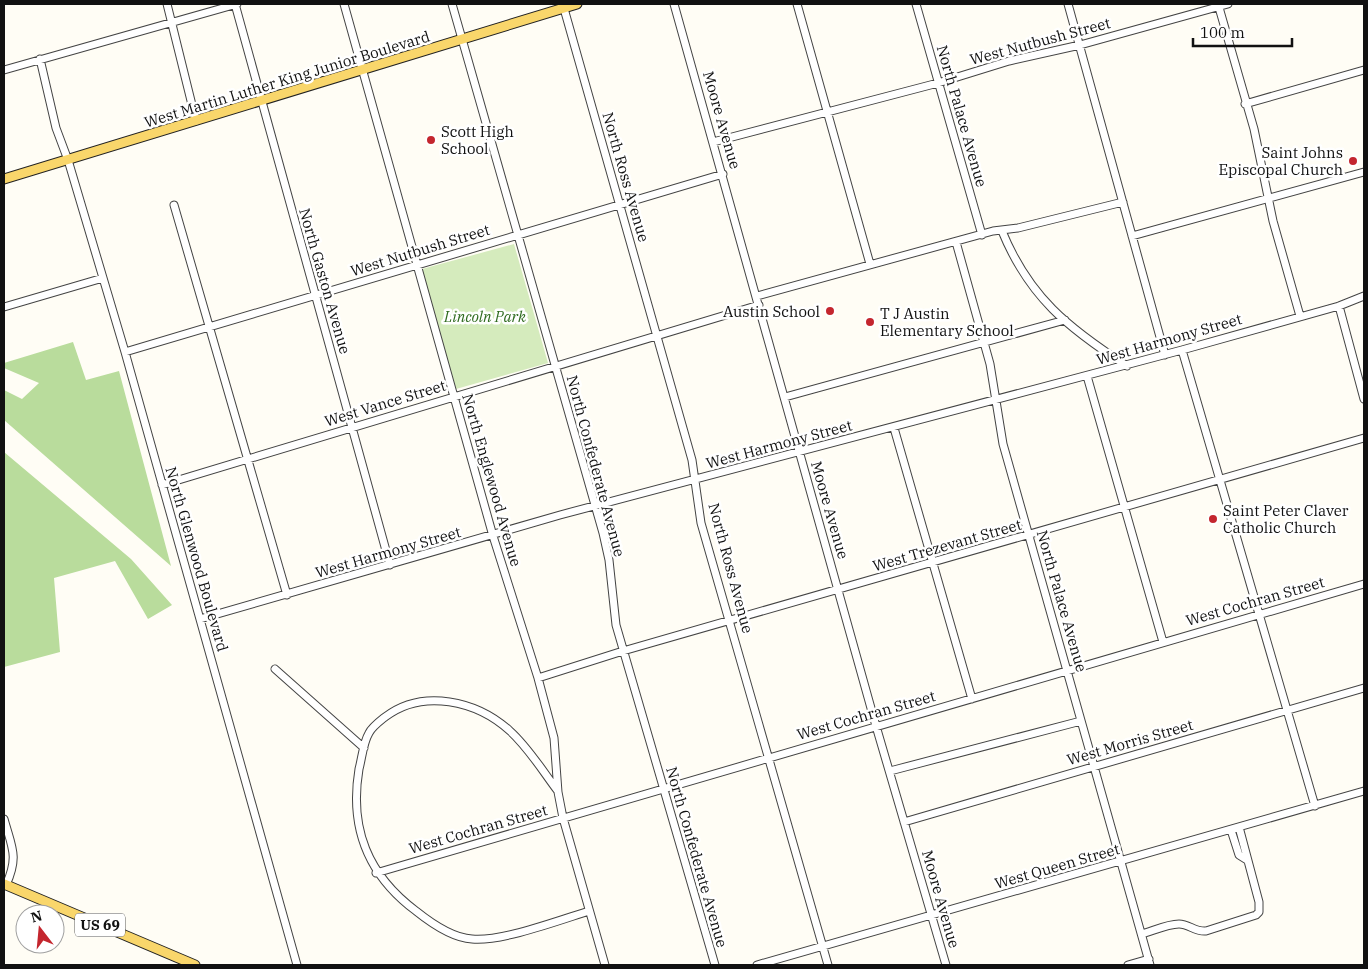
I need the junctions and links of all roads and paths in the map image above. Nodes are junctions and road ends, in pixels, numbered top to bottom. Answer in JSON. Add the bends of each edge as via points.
{"nodes":[{"id":1,"x":167,"y":4,"type":"edge"},
{"id":2,"x":235,"y":4,"type":"edge"},
{"id":3,"x":344,"y":4,"type":"edge"},
{"id":4,"x":452,"y":4,"type":"edge"},
{"id":5,"x":577,"y":4,"type":"edge"},
{"id":6,"x":674,"y":4,"type":"edge"},
{"id":7,"x":797,"y":4,"type":"edge"},
{"id":8,"x":916,"y":4,"type":"edge"},
{"id":9,"x":1068,"y":4,"type":"edge"},
{"id":10,"x":1228,"y":4,"type":"edge"},
{"id":11,"x":1219,"y":5,"type":"edge"},
{"id":12,"x":563,"y":6,"type":"edge"},
{"id":13,"x":173,"y":22,"type":"junction"},
{"id":14,"x":462,"y":40,"type":"junction"},
{"id":15,"x":1080,"y":44,"type":"junction"},
{"id":16,"x":40,"y":59,"type":"junction"},
{"id":17,"x":4,"y":70,"type":"edge"},
{"id":18,"x":1364,"y":70,"type":"edge"},
{"id":19,"x":361,"y":71,"type":"junction"},
{"id":20,"x":938,"y":83,"type":"junction"},
{"id":21,"x":261,"y":101,"type":"junction"},
{"id":22,"x":1245,"y":104,"type":"junction"},
{"id":23,"x":827,"y":113,"type":"junction"},
{"id":24,"x":196,"y":121,"type":"junction"},
{"id":25,"x":713,"y":142,"type":"junction"},
{"id":26,"x":68,"y":160,"type":"junction"},
{"id":27,"x":1364,"y":172,"type":"edge"},
{"id":28,"x":723,"y":174,"type":"junction"},
{"id":29,"x":4,"y":179,"type":"edge"},
{"id":30,"x":1268,"y":199,"type":"junction"},
{"id":31,"x":1123,"y":202,"type":"junction"},
{"id":32,"x":620,"y":203,"type":"junction"},
{"id":33,"x":174,"y":205,"type":"dead end"},
{"id":34,"x":1002,"y":232,"type":"junction"},
{"id":35,"x":518,"y":234,"type":"junction"},
{"id":36,"x":982,"y":235,"type":"junction"},
{"id":37,"x":1132,"y":236,"type":"junction"},
{"id":38,"x":956,"y":242,"type":"junction"},
{"id":39,"x":870,"y":264,"type":"junction"},
{"id":40,"x":416,"y":266,"type":"junction"},
{"id":41,"x":103,"y":278,"type":"junction"},
{"id":42,"x":315,"y":296,"type":"junction"},
{"id":43,"x":756,"y":296,"type":"junction"},
{"id":44,"x":1364,"y":296,"type":"edge"},
{"id":45,"x":759,"y":305,"type":"junction"},
{"id":46,"x":1339,"y":306,"type":"junction"},
{"id":47,"x":4,"y":307,"type":"edge"},
{"id":48,"x":1300,"y":316,"type":"junction"},
{"id":49,"x":1065,"y":320,"type":"junction"},
{"id":50,"x":208,"y":328,"type":"junction"},
{"id":51,"x":657,"y":336,"type":"junction"},
{"id":52,"x":985,"y":342,"type":"junction"},
{"id":53,"x":1182,"y":350,"type":"junction"},
{"id":54,"x":126,"y":352,"type":"junction"},
{"id":55,"x":1165,"y":354,"type":"junction"},
{"id":56,"x":555,"y":366,"type":"junction"},
{"id":57,"x":1126,"y":366,"type":"junction"},
{"id":58,"x":1087,"y":376,"type":"junction"},
{"id":59,"x":453,"y":397,"type":"junction"},
{"id":60,"x":785,"y":397,"type":"junction"},
{"id":61,"x":1364,"y":399,"type":"edge"},
{"id":62,"x":996,"y":400,"type":"junction"},
{"id":63,"x":352,"y":428,"type":"junction"},
{"id":64,"x":894,"y":428,"type":"junction"},
{"id":65,"x":1364,"y":438,"type":"edge"},
{"id":66,"x":799,"y":452,"type":"junction"},
{"id":67,"x":248,"y":459,"type":"junction"},
{"id":68,"x":1221,"y":479,"type":"junction"},
{"id":69,"x":695,"y":480,"type":"junction"},
{"id":70,"x":162,"y":485,"type":"junction"},
{"id":71,"x":594,"y":508,"type":"junction"},
{"id":72,"x":1124,"y":508,"type":"junction"},
{"id":73,"x":493,"y":536,"type":"junction"},
{"id":74,"x":1028,"y":536,"type":"junction"},
{"id":75,"x":933,"y":563,"type":"junction"},
{"id":76,"x":390,"y":565,"type":"junction"},
{"id":77,"x":1364,"y":584,"type":"edge"},
{"id":78,"x":839,"y":591,"type":"junction"},
{"id":79,"x":287,"y":595,"type":"junction"},
{"id":80,"x":1258,"y":614,"type":"junction"},
{"id":81,"x":200,"y":618,"type":"junction"},
{"id":82,"x":730,"y":621,"type":"junction"},
{"id":83,"x":1163,"y":642,"type":"junction"},
{"id":84,"x":623,"y":651,"type":"junction"},
{"id":85,"x":274,"y":669,"type":"dead end"},
{"id":86,"x":1067,"y":670,"type":"junction"},
{"id":87,"x":538,"y":678,"type":"junction"},
{"id":88,"x":1364,"y":688,"type":"edge"},
{"id":89,"x":972,"y":699,"type":"junction"},
{"id":90,"x":1287,"y":710,"type":"junction"},
{"id":91,"x":1081,"y":721,"type":"junction"},
{"id":92,"x":876,"y":726,"type":"junction"},
{"id":93,"x":364,"y":748,"type":"junction"},
{"id":94,"x":768,"y":757,"type":"junction"},
{"id":95,"x":1094,"y":767,"type":"junction"},
{"id":96,"x":890,"y":771,"type":"junction"},
{"id":97,"x":663,"y":788,"type":"junction"},
{"id":98,"x":1364,"y":791,"type":"edge"},
{"id":99,"x":558,"y":792,"type":"junction"},
{"id":100,"x":1315,"y":806,"type":"junction"},
{"id":101,"x":563,"y":818,"type":"junction"},
{"id":102,"x":4,"y":819,"type":"edge"},
{"id":103,"x":904,"y":822,"type":"junction"},
{"id":104,"x":1239,"y":827,"type":"junction"},
{"id":105,"x":1231,"y":830,"type":"junction"},
{"id":106,"x":1247,"y":860,"type":"junction"},
{"id":107,"x":1120,"y":862,"type":"junction"},
{"id":108,"x":376,"y":873,"type":"junction"},
{"id":109,"x":5,"y":884,"type":"edge"},
{"id":110,"x":590,"y":911,"type":"junction"},
{"id":111,"x":932,"y":916,"type":"junction"},
{"id":112,"x":1142,"y":934,"type":"junction"},
{"id":113,"x":823,"y":946,"type":"junction"},
{"id":114,"x":1150,"y":962,"type":"edge"},
{"id":115,"x":196,"y":965,"type":"edge"},
{"id":116,"x":297,"y":965,"type":"edge"},
{"id":117,"x":605,"y":965,"type":"edge"},
{"id":118,"x":714,"y":965,"type":"edge"},
{"id":119,"x":757,"y":965,"type":"edge"},
{"id":120,"x":828,"y":965,"type":"edge"},
{"id":121,"x":946,"y":965,"type":"edge"},
{"id":122,"x":1128,"y":965,"type":"edge"}],
"edges":[{"from":1,"to":13,"type":"street"},
{"from":2,"to":13,"type":"street"},
{"from":2,"to":21,"type":"street","name":"North Gaston Avenue"},
{"from":3,"to":19,"type":"street","name":"North Englewood Avenue"},
{"from":4,"to":14,"type":"street","name":"North Confederate Avenue"},
{"from":5,"to":12,"type":"main road","name":"West Martin Luther King Junior Boulevard"},
{"from":6,"to":25,"type":"street","name":"Moore Avenue"},
{"from":7,"to":23,"type":"street"},
{"from":8,"to":20,"type":"street","name":"North Palace Avenue"},
{"from":9,"to":15,"type":"street"},
{"from":10,"to":11,"type":"street","name":"West Nutbush Street"},
{"from":11,"to":15,"type":"street","name":"West Nutbush Street"},
{"from":11,"to":22,"type":"street"},
{"from":12,"to":14,"type":"main road","name":"West Martin Luther King Junior Boulevard"},
{"from":12,"to":32,"type":"street","name":"North Ross Avenue"},
{"from":13,"to":16,"type":"street"},
{"from":13,"to":24,"type":"street"},
{"from":14,"to":19,"type":"main road","name":"West Martin Luther King Junior Boulevard"},
{"from":14,"to":35,"type":"street","name":"North Confederate Avenue"},
{"from":15,"to":20,"type":"street","name":"West Nutbush Street"},
{"from":15,"to":31,"type":"street"},
{"from":16,"to":17,"type":"street"},
{"from":16,"to":26,"type":"street","name":"North Glenwood Boulevard","via":[[56,128]]},
{"from":18,"to":22,"type":"street"},
{"from":19,"to":21,"type":"main road","name":"West Martin Luther King Junior Boulevard"},
{"from":19,"to":40,"type":"street","name":"North Englewood Avenue"},
{"from":20,"to":23,"type":"street","name":"West Nutbush Street"},
{"from":20,"to":36,"type":"street","name":"North Palace Avenue"},
{"from":21,"to":24,"type":"main road","name":"West Martin Luther King Junior Boulevard"},
{"from":21,"to":42,"type":"street","name":"North Gaston Avenue"},
{"from":22,"to":30,"type":"street","via":[[1260,155]]},
{"from":23,"to":25,"type":"street","name":"West Nutbush Street"},
{"from":23,"to":39,"type":"street"},
{"from":24,"to":26,"type":"main road","name":"West Martin Luther King Junior Boulevard"},
{"from":25,"to":28,"type":"street","name":"Moore Avenue"},
{"from":26,"to":29,"type":"main road","name":"West Martin Luther King Junior Boulevard"},
{"from":26,"to":41,"type":"street","name":"North Glenwood Boulevard"},
{"from":27,"to":30,"type":"street"},
{"from":28,"to":32,"type":"street","name":"West Nutbush Street"},
{"from":28,"to":43,"type":"street","name":"Moore Avenue"},
{"from":30,"to":37,"type":"street"},
{"from":30,"to":48,"type":"street"},
{"from":31,"to":34,"type":"street"},
{"from":31,"to":37,"type":"street"},
{"from":32,"to":35,"type":"street","name":"West Nutbush Street"},
{"from":32,"to":51,"type":"street","name":"North Ross Avenue"},
{"from":33,"to":50,"type":"street"},
{"from":34,"to":36,"type":"street"},
{"from":34,"to":49,"type":"street","via":[[1012,256],[1032,288]]},
{"from":35,"to":40,"type":"street","name":"West Nutbush Street"},
{"from":35,"to":56,"type":"street","name":"North Confederate Avenue"},
{"from":36,"to":38,"type":"street"},
{"from":37,"to":55,"type":"street"},
{"from":38,"to":39,"type":"street"},
{"from":38,"to":52,"type":"street","name":"North Palace Avenue"},
{"from":39,"to":43,"type":"street"},
{"from":40,"to":42,"type":"street","name":"West Nutbush Street"},
{"from":40,"to":59,"type":"street","name":"North Englewood Avenue"},
{"from":41,"to":47,"type":"street"},
{"from":41,"to":54,"type":"street","name":"North Glenwood Boulevard"},
{"from":42,"to":50,"type":"street","name":"West Nutbush Street"},
{"from":42,"to":63,"type":"street","name":"North Gaston Avenue"},
{"from":43,"to":45,"type":"street","name":"Moore Avenue"},
{"from":44,"to":46,"type":"street","name":"West Harmony Street"},
{"from":45,"to":51,"type":"street","name":"West Vance Street"},
{"from":45,"to":60,"type":"street","name":"Moore Avenue"},
{"from":46,"to":48,"type":"street","name":"West Harmony Street"},
{"from":46,"to":61,"type":"street"},
{"from":48,"to":53,"type":"street","name":"West Harmony Street"},
{"from":49,"to":52,"type":"street"},
{"from":49,"to":57,"type":"street"},
{"from":50,"to":54,"type":"street","name":"West Nutbush Street"},
{"from":50,"to":67,"type":"street"},
{"from":51,"to":56,"type":"street","name":"West Vance Street"},
{"from":51,"to":69,"type":"street","name":"North Ross Avenue","via":[[690,451]]},
{"from":52,"to":60,"type":"street"},
{"from":52,"to":62,"type":"street","name":"North Palace Avenue"},
{"from":53,"to":55,"type":"street","name":"West Harmony Street"},
{"from":53,"to":68,"type":"street"},
{"from":54,"to":70,"type":"street","name":"North Glenwood Boulevard"},
{"from":55,"to":57,"type":"street","name":"West Harmony Street"},
{"from":56,"to":59,"type":"street","name":"West Vance Street"},
{"from":56,"to":71,"type":"street","name":"North Confederate Avenue"},
{"from":57,"to":58,"type":"street","name":"West Harmony Street"},
{"from":58,"to":62,"type":"street","name":"West Harmony Street"},
{"from":58,"to":72,"type":"street"},
{"from":59,"to":63,"type":"street","name":"West Vance Street"},
{"from":59,"to":73,"type":"street","name":"North Englewood Avenue"},
{"from":60,"to":66,"type":"street","name":"Moore Avenue"},
{"from":62,"to":64,"type":"street","name":"West Harmony Street"},
{"from":62,"to":74,"type":"street","name":"North Palace Avenue","via":[[1003,444]]},
{"from":63,"to":67,"type":"street","name":"West Vance Street"},
{"from":63,"to":76,"type":"street","name":"North Gaston Avenue"},
{"from":64,"to":66,"type":"street","name":"West Harmony Street"},
{"from":64,"to":75,"type":"street"},
{"from":65,"to":68,"type":"street","name":"West Trezevant Street"},
{"from":66,"to":69,"type":"street","name":"West Harmony Street"},
{"from":66,"to":78,"type":"street","name":"Moore Avenue"},
{"from":67,"to":70,"type":"street","name":"West Vance Street"},
{"from":67,"to":79,"type":"street"},
{"from":68,"to":72,"type":"street","name":"West Trezevant Street"},
{"from":68,"to":80,"type":"street"},
{"from":69,"to":71,"type":"street","name":"West Harmony Street"},
{"from":69,"to":82,"type":"street","name":"North Ross Avenue","via":[[701,523]]},
{"from":70,"to":81,"type":"street","name":"North Glenwood Boulevard"},
{"from":71,"to":73,"type":"street","name":"West Harmony Street"},
{"from":71,"to":84,"type":"street","name":"North Confederate Avenue","via":[[609,560],[616,625]]},
{"from":72,"to":74,"type":"street","name":"West Trezevant Street"},
{"from":72,"to":83,"type":"street"},
{"from":73,"to":76,"type":"street","name":"West Harmony Street"},
{"from":73,"to":87,"type":"street","name":"North Englewood Avenue"},
{"from":74,"to":75,"type":"street","name":"West Trezevant Street"},
{"from":74,"to":86,"type":"street","name":"North Palace Avenue"},
{"from":75,"to":78,"type":"street","name":"West Trezevant Street"},
{"from":75,"to":89,"type":"street"},
{"from":76,"to":79,"type":"street","name":"West Harmony Street"},
{"from":77,"to":80,"type":"street","name":"West Cochran Street"},
{"from":78,"to":82,"type":"street","name":"West Trezevant Street"},
{"from":78,"to":92,"type":"street","name":"Moore Avenue"},
{"from":79,"to":81,"type":"street","name":"West Harmony Street"},
{"from":80,"to":83,"type":"street","name":"West Cochran Street"},
{"from":80,"to":90,"type":"street"},
{"from":81,"to":116,"type":"street","name":"North Glenwood Boulevard"},
{"from":82,"to":84,"type":"street","name":"West Trezevant Street"},
{"from":82,"to":94,"type":"street","name":"North Ross Avenue"},
{"from":83,"to":86,"type":"street","name":"West Cochran Street"},
{"from":84,"to":87,"type":"street","name":"West Trezevant Street"},
{"from":84,"to":97,"type":"street","name":"North Confederate Avenue"},
{"from":85,"to":93,"type":"street"},
{"from":86,"to":89,"type":"street","name":"West Cochran Street"},
{"from":86,"to":91,"type":"street","name":"North Palace Avenue"},
{"from":87,"to":99,"type":"street","name":"North Englewood Avenue","via":[[554,738]]},
{"from":88,"to":90,"type":"street","name":"West Morris Street"},
{"from":89,"to":92,"type":"street","name":"West Cochran Street"},
{"from":90,"to":95,"type":"street","name":"West Morris Street"},
{"from":90,"to":100,"type":"street"},
{"from":91,"to":95,"type":"street","name":"North Palace Avenue"},
{"from":91,"to":96,"type":"street"},
{"from":92,"to":94,"type":"street","name":"West Cochran Street"},
{"from":92,"to":96,"type":"street","name":"Moore Avenue"},
{"from":93,"to":99,"type":"street","via":[[369,733],[390,714],[416,703],[449,702],[482,712],[510,731]]},
{"from":93,"to":108,"type":"street","via":[[358,778],[357,823]]},
{"from":94,"to":97,"type":"street","name":"West Cochran Street"},
{"from":94,"to":113,"type":"street","name":"North Ross Avenue"},
{"from":95,"to":103,"type":"street","name":"West Morris Street"},
{"from":95,"to":107,"type":"street","name":"North Palace Avenue"},
{"from":96,"to":103,"type":"street","name":"Moore Avenue"},
{"from":97,"to":101,"type":"street","name":"West Cochran Street"},
{"from":97,"to":118,"type":"street","name":"North Confederate Avenue"},
{"from":98,"to":100,"type":"street","name":"West Queen Street"},
{"from":99,"to":101,"type":"street","name":"North Englewood Avenue"},
{"from":100,"to":104,"type":"street","name":"West Queen Street"},
{"from":101,"to":108,"type":"street","name":"West Cochran Street"},
{"from":101,"to":110,"type":"street","name":"North Englewood Avenue"},
{"from":102,"to":109,"type":"street","via":[[15,858],[14,868]]},
{"from":103,"to":111,"type":"street","name":"Moore Avenue"},
{"from":104,"to":105,"type":"street","name":"West Queen Street"},
{"from":104,"to":106,"type":"street"},
{"from":105,"to":106,"type":"street","via":[[1240,855]]},
{"from":105,"to":107,"type":"street","name":"West Queen Street"},
{"from":106,"to":112,"type":"street","via":[[1259,902],[1256,915],[1206,931],[1199,932],[1175,924]]},
{"from":107,"to":111,"type":"street","name":"West Queen Street"},
{"from":107,"to":112,"type":"street","name":"North Palace Avenue"},
{"from":108,"to":110,"type":"street","via":[[419,914],[444,930],[465,938],[488,940]]},
{"from":109,"to":115,"type":"main road","number":"US 69"},
{"from":110,"to":117,"type":"street","name":"North Englewood Avenue"},
{"from":111,"to":113,"type":"street","name":"West Queen Street"},
{"from":111,"to":121,"type":"street","name":"Moore Avenue"},
{"from":112,"to":114,"type":"street","name":"North Palace Avenue"},
{"from":113,"to":119,"type":"street","name":"West Queen Street"},
{"from":113,"to":120,"type":"street","name":"North Ross Avenue"},
{"from":114,"to":122,"type":"street"}]}
